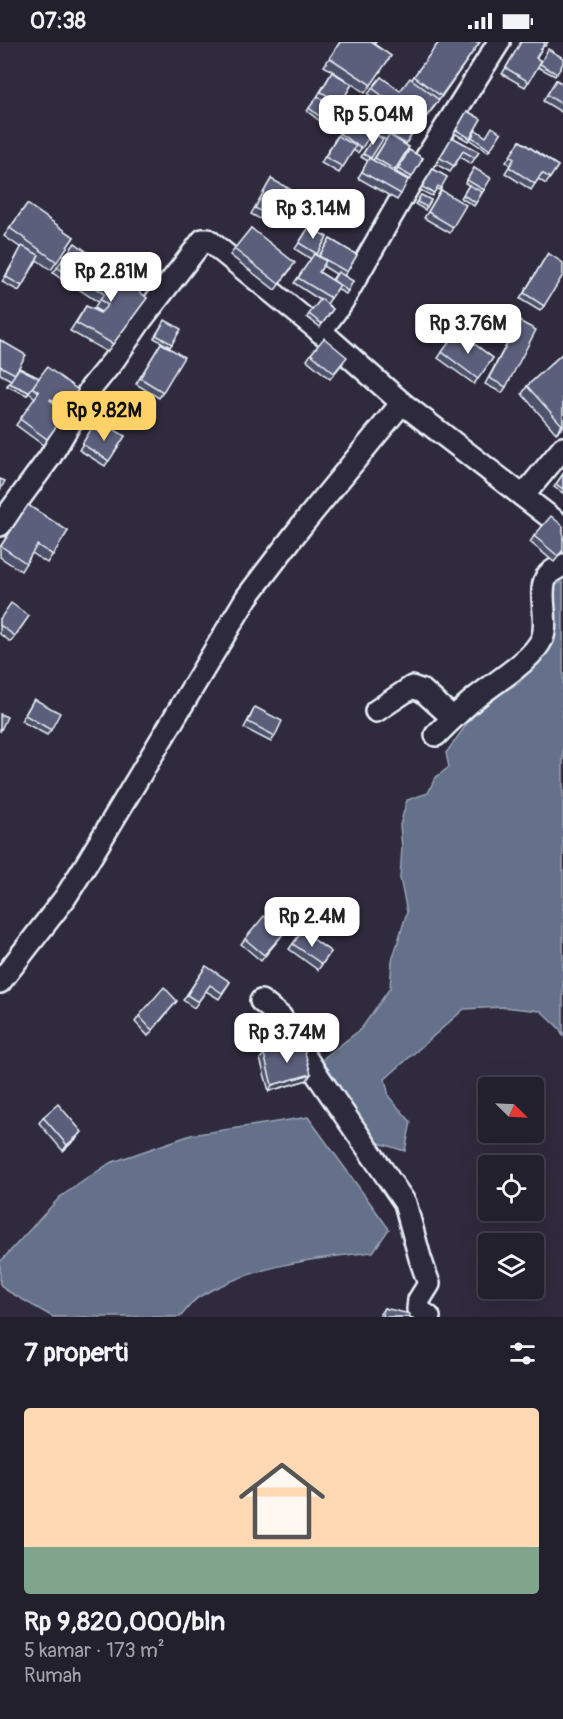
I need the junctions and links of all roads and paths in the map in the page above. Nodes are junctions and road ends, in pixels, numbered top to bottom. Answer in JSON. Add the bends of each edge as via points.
{"nodes":[{"id":1,"x":499,"y":42,"type":"edge"},
{"id":2,"x":320,"y":332,"type":"junction"},
{"id":3,"x":402,"y":403,"type":"junction"},
{"id":4,"x":563,"y":448,"type":"edge"},
{"id":5,"x":523,"y":496,"type":"junction"},
{"id":6,"x":0,"y":525,"type":"edge"},
{"id":7,"x":563,"y":528,"type":"edge"},
{"id":8,"x":562,"y":565,"type":"edge"},
{"id":9,"x":376,"y":711,"type":"dead end"},
{"id":10,"x":453,"y":718,"type":"junction"},
{"id":11,"x":436,"y":735,"type":"dead end"},
{"id":12,"x":0,"y":982,"type":"edge"},
{"id":13,"x":261,"y":1001,"type":"dead end"},
{"id":14,"x":429,"y":1317,"type":"edge"}],
"edges":[{"from":1,"to":2,"type":"street"},
{"from":2,"to":3,"type":"street"},
{"from":2,"to":6,"type":"street","via":[[208,240],[203,240],[91,387],[50,458]]},
{"from":3,"to":5,"type":"street"},
{"from":3,"to":12,"type":"street","via":[[247,597],[65,898]]},
{"from":4,"to":5,"type":"street"},
{"from":5,"to":7,"type":"street"},
{"from":8,"to":10,"type":"street","via":[[548,574],[543,587],[546,619],[538,646]]},
{"from":9,"to":10,"type":"street","via":[[412,687],[423,691]]},
{"from":10,"to":11,"type":"street"},
{"from":13,"to":14,"type":"street","via":[[281,1017],[405,1203],[429,1284],[418,1309]]}]}
